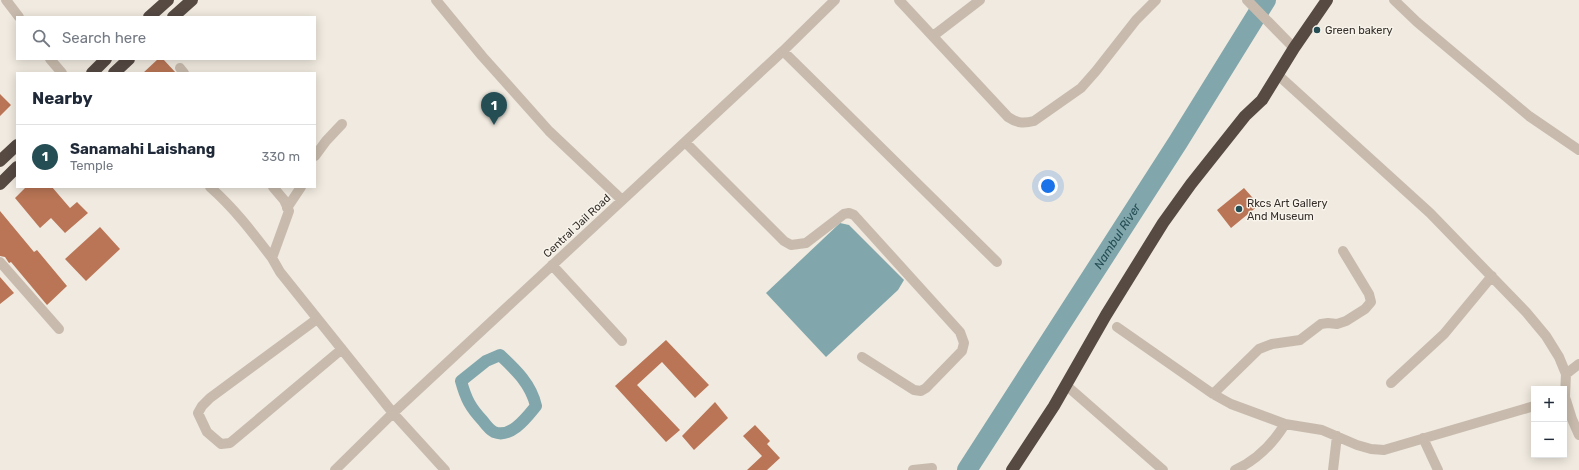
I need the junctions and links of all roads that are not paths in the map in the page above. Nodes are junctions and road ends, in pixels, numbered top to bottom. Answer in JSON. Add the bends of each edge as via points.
{"nodes":[{"id":1,"x":6,"y":0,"type":"edge"},
{"id":2,"x":168,"y":0,"type":"edge"},
{"id":3,"x":192,"y":0,"type":"edge"},
{"id":4,"x":436,"y":0,"type":"edge"},
{"id":5,"x":899,"y":0,"type":"edge"},
{"id":6,"x":980,"y":0,"type":"edge"},
{"id":7,"x":1156,"y":0,"type":"edge"},
{"id":8,"x":1247,"y":0,"type":"edge"},
{"id":9,"x":1327,"y":0,"type":"edge"},
{"id":10,"x":1394,"y":0,"type":"edge"},
{"id":11,"x":830,"y":2,"type":"edge"},
{"id":12,"x":18,"y":16,"type":"edge"},
{"id":13,"x":150,"y":16,"type":"edge"},
{"id":14,"x":175,"y":16,"type":"edge"},
{"id":15,"x":933,"y":36,"type":"junction"},
{"id":16,"x":1294,"y":48,"type":"junction"},
{"id":17,"x":783,"y":51,"type":"junction"},
{"id":18,"x":51,"y":60,"type":"edge"},
{"id":19,"x":105,"y":60,"type":"edge"},
{"id":20,"x":128,"y":60,"type":"edge"},
{"id":21,"x":61,"y":72,"type":"edge"},
{"id":22,"x":93,"y":72,"type":"edge"},
{"id":23,"x":115,"y":72,"type":"edge"},
{"id":24,"x":1278,"y":74,"type":"junction"},
{"id":25,"x":342,"y":124,"type":"dead end"},
{"id":26,"x":685,"y":142,"type":"junction"},
{"id":27,"x":16,"y":146,"type":"edge"},
{"id":28,"x":1579,"y":150,"type":"edge"},
{"id":29,"x":316,"y":155,"type":"edge"},
{"id":30,"x":0,"y":161,"type":"edge"},
{"id":31,"x":16,"y":168,"type":"edge"},
{"id":32,"x":0,"y":184,"type":"edge"},
{"id":33,"x":211,"y":188,"type":"edge"},
{"id":34,"x":274,"y":188,"type":"edge"},
{"id":35,"x":300,"y":188,"type":"edge"},
{"id":36,"x":622,"y":200,"type":"junction"},
{"id":37,"x":287,"y":208,"type":"junction"},
{"id":38,"x":1343,"y":251,"type":"dead end"},
{"id":39,"x":272,"y":258,"type":"junction"},
{"id":40,"x":0,"y":262,"type":"edge"},
{"id":41,"x":997,"y":262,"type":"dead end"},
{"id":42,"x":552,"y":266,"type":"junction"},
{"id":43,"x":1492,"y":276,"type":"junction"},
{"id":44,"x":317,"y":319,"type":"junction"},
{"id":45,"x":1117,"y":327,"type":"dead end"},
{"id":46,"x":59,"y":329,"type":"dead end"},
{"id":47,"x":622,"y":341,"type":"dead end"},
{"id":48,"x":342,"y":349,"type":"junction"},
{"id":49,"x":862,"y":357,"type":"dead end"},
{"id":50,"x":1579,"y":364,"type":"edge"},
{"id":51,"x":1566,"y":374,"type":"junction"},
{"id":52,"x":1391,"y":383,"type":"dead end"},
{"id":53,"x":1067,"y":386,"type":"junction"},
{"id":54,"x":1565,"y":386,"type":"edge"},
{"id":55,"x":1213,"y":394,"type":"junction"},
{"id":56,"x":1567,"y":405,"type":"edge"},
{"id":57,"x":1531,"y":407,"type":"edge"},
{"id":58,"x":393,"y":413,"type":"junction"},
{"id":59,"x":1285,"y":424,"type":"junction"},
{"id":60,"x":1579,"y":435,"type":"edge"},
{"id":61,"x":1337,"y":436,"type":"junction"},
{"id":62,"x":1423,"y":438,"type":"junction"},
{"id":63,"x":932,"y":468,"type":"dead end"},
{"id":64,"x":335,"y":470,"type":"edge"},
{"id":65,"x":445,"y":470,"type":"edge"},
{"id":66,"x":914,"y":470,"type":"edge"},
{"id":67,"x":1012,"y":470,"type":"edge"},
{"id":68,"x":1163,"y":470,"type":"edge"},
{"id":69,"x":1235,"y":470,"type":"edge"},
{"id":70,"x":1333,"y":470,"type":"edge"},
{"id":71,"x":1438,"y":470,"type":"edge"}],
"edges":[{"from":1,"to":12,"type":"street"},
{"from":2,"to":13,"type":"highway"},
{"from":3,"to":14,"type":"highway"},
{"from":4,"to":36,"type":"street","via":[[549,131]]},
{"from":5,"to":15,"type":"street"},
{"from":6,"to":15,"type":"street"},
{"from":7,"to":15,"type":"street","via":[[1136,20],[1081,88],[1026,124],[1008,117]]},
{"from":8,"to":16,"type":"street"},
{"from":9,"to":16,"type":"highway"},
{"from":10,"to":28,"type":"street","via":[[1529,116]]},
{"from":11,"to":17,"type":"street","name":"Central Jail Road"},
{"from":16,"to":24,"type":"highway"},
{"from":17,"to":26,"type":"street","name":"Central Jail Road"},
{"from":17,"to":41,"type":"street"},
{"from":18,"to":21,"type":"street"},
{"from":19,"to":22,"type":"highway"},
{"from":20,"to":23,"type":"highway"},
{"from":24,"to":43,"type":"street","via":[[1430,213]]},
{"from":24,"to":53,"type":"highway","via":[[1262,100],[1245,116],[1163,223],[1106,315]]},
{"from":25,"to":29,"type":"street"},
{"from":26,"to":36,"type":"street","name":"Central Jail Road"},
{"from":26,"to":49,"type":"street","via":[[784,241],[792,244],[806,243],[844,214],[854,214],[960,332],[964,343],[962,351],[921,391],[914,390]]},
{"from":27,"to":30,"type":"highway"},
{"from":31,"to":32,"type":"highway"},
{"from":33,"to":39,"type":"street","via":[[244,221]]},
{"from":34,"to":37,"type":"street"},
{"from":35,"to":37,"type":"street"},
{"from":36,"to":42,"type":"street","name":"Central Jail Road"},
{"from":37,"to":39,"type":"street","via":[[289,211]]},
{"from":38,"to":55,"type":"street","via":[[1370,294],[1371,302],[1365,309],[1346,321],[1321,324],[1300,340],[1272,344],[1259,349]]},
{"from":39,"to":44,"type":"street"},
{"from":40,"to":46,"type":"street"},
{"from":42,"to":47,"type":"street"},
{"from":42,"to":58,"type":"street","name":"Central Jail Road"},
{"from":43,"to":51,"type":"street","via":[[1546,336]]},
{"from":43,"to":52,"type":"street","via":[[1444,334]]},
{"from":44,"to":48,"type":"street"},
{"from":44,"to":48,"type":"street","via":[[202,406],[198,413],[207,432],[221,444],[230,443]]},
{"from":45,"to":55,"type":"street"},
{"from":48,"to":58,"type":"street"},
{"from":50,"to":51,"type":"street"},
{"from":51,"to":54,"type":"street"},
{"from":53,"to":67,"type":"highway"},
{"from":53,"to":68,"type":"street"},
{"from":55,"to":59,"type":"street","via":[[1231,404]]},
{"from":56,"to":60,"type":"street"},
{"from":57,"to":62,"type":"street"},
{"from":58,"to":64,"type":"street","name":"Central Jail Road"},
{"from":58,"to":65,"type":"street"},
{"from":59,"to":61,"type":"street","via":[[1307,427]]},
{"from":59,"to":69,"type":"street","via":[[1264,451],[1248,464]]},
{"from":61,"to":62,"type":"street","via":[[1371,449],[1384,450]]},
{"from":61,"to":70,"type":"street"},
{"from":62,"to":71,"type":"street"},
{"from":63,"to":66,"type":"street"}]}
